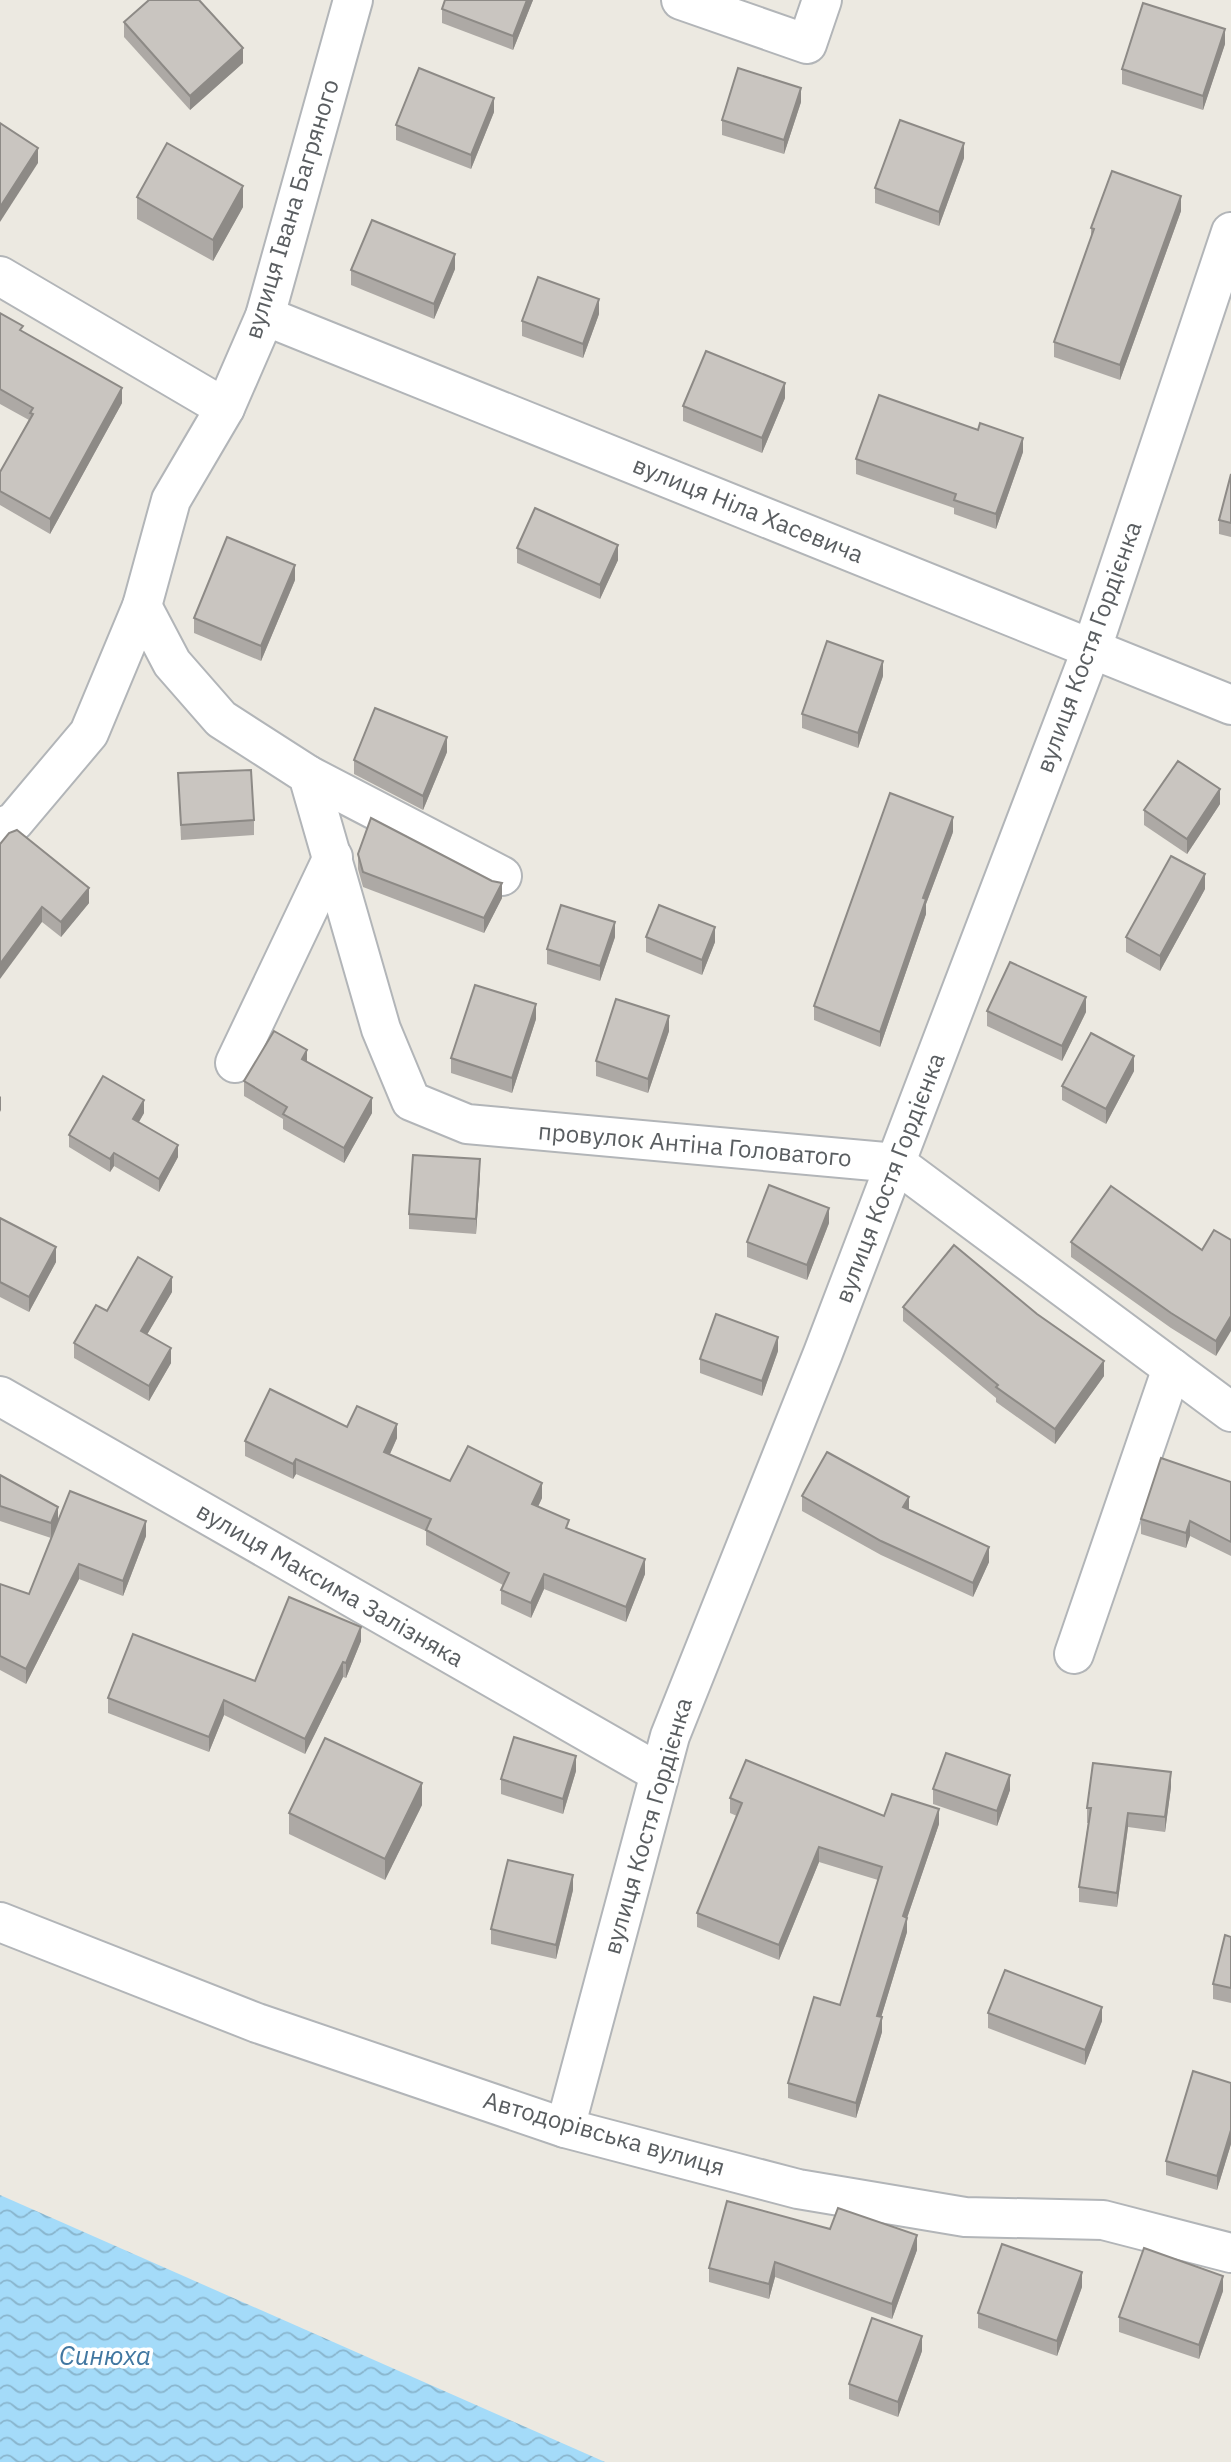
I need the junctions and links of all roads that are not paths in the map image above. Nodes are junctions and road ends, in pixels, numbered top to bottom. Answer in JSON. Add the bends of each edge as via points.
{"nodes":[{"id":1,"x":353,"y":0,"type":"edge"},
{"id":2,"x":681,"y":0,"type":"edge"},
{"id":3,"x":822,"y":0,"type":"edge"},
{"id":4,"x":1231,"y":232,"type":"edge"},
{"id":5,"x":0,"y":276,"type":"edge"},
{"id":6,"x":265,"y":316,"type":"junction"},
{"id":7,"x":225,"y":408,"type":"junction"},
{"id":8,"x":142,"y":606,"type":"junction"},
{"id":9,"x":1092,"y":649,"type":"junction"},
{"id":10,"x":1231,"y":705,"type":"edge"},
{"id":11,"x":308,"y":775,"type":"junction"},
{"id":12,"x":0,"y":828,"type":"edge"},
{"id":13,"x":333,"y":857,"type":"junction"},
{"id":14,"x":502,"y":876,"type":"dead end"},
{"id":15,"x":235,"y":1063,"type":"dead end"},
{"id":16,"x":896,"y":1163,"type":"junction"},
{"id":17,"x":1172,"y":1368,"type":"junction"},
{"id":18,"x":0,"y":1396,"type":"edge"},
{"id":19,"x":1231,"y":1412,"type":"edge"},
{"id":20,"x":1074,"y":1654,"type":"dead end"},
{"id":21,"x":659,"y":1773,"type":"junction"},
{"id":22,"x":0,"y":1922,"type":"edge"},
{"id":23,"x":565,"y":2128,"type":"junction"},
{"id":24,"x":1227,"y":2240,"type":"edge"}],
"edges":[{"from":1,"to":6,"type":"street","name":"вулиця Івана Багряного"},
{"from":2,"to":3,"type":"street","via":[[807,44]]},
{"from":4,"to":9,"type":"street","name":"вулиця Костя Гордієнка"},
{"from":5,"to":7,"type":"street"},
{"from":6,"to":7,"type":"street","name":"вулиця Івана Багряного"},
{"from":6,"to":9,"type":"street","name":"вулиця Ніла Хасевича"},
{"from":7,"to":8,"type":"street","name":"вулиця Івана Багряного","via":[[171,499]]},
{"from":8,"to":11,"type":"street","via":[[172,663],[221,719]]},
{"from":8,"to":12,"type":"street","via":[[89,733],[14,822]]},
{"from":9,"to":10,"type":"street","name":"вулиця Ніла Хасевича"},
{"from":9,"to":16,"type":"street","name":"вулиця Костя Гордієнка"},
{"from":11,"to":13,"type":"street","name":"провулок Антіна Головатого"},
{"from":11,"to":14,"type":"street"},
{"from":13,"to":15,"type":"street"},
{"from":13,"to":16,"type":"street","name":"провулок Антіна Головатого","via":[[381,1029],[411,1101],[467,1124]]},
{"from":16,"to":17,"type":"street"},
{"from":16,"to":21,"type":"street","name":"вулиця Костя Гордієнка"},
{"from":17,"to":19,"type":"street"},
{"from":17,"to":20,"type":"street"},
{"from":18,"to":21,"type":"street","name":"вулиця Максима Залізняка"},
{"from":21,"to":23,"type":"street","name":"вулиця Костя Гордієнка"},
{"from":22,"to":23,"type":"street","name":"Автодорівська вулиця","via":[[257,2023]]},
{"from":23,"to":24,"type":"street","name":"Автодорівська вулиця","via":[[798,2189],[965,2217],[1103,2220]]}]}
